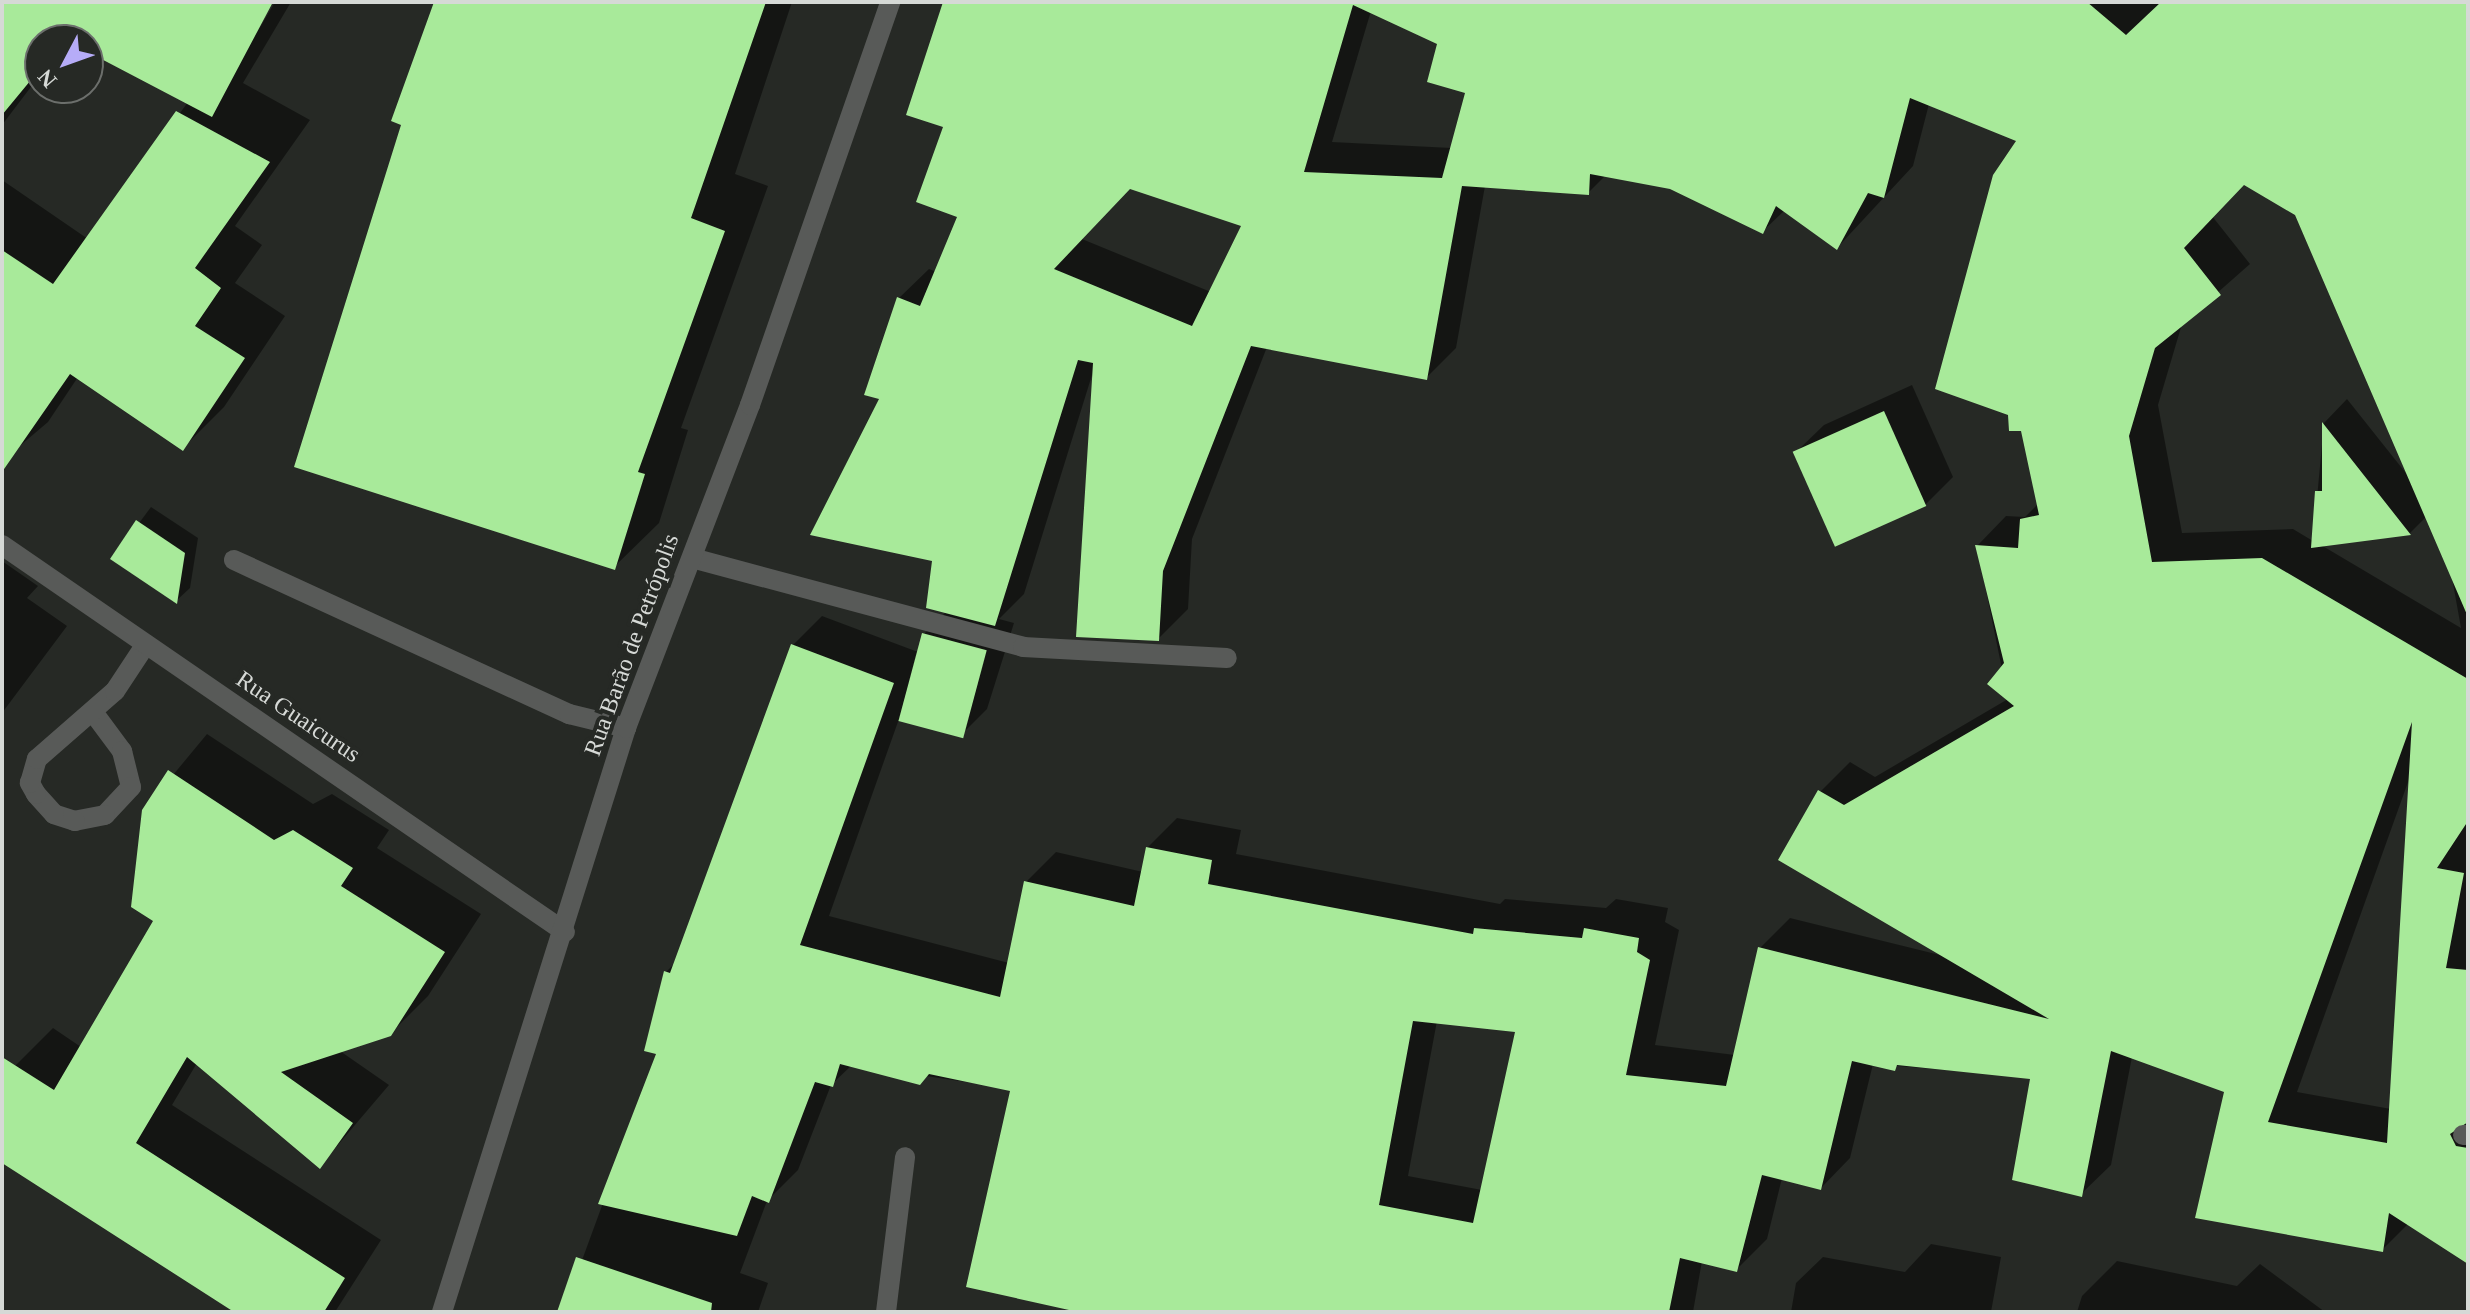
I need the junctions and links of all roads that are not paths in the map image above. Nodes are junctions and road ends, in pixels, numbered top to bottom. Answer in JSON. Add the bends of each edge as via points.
{"nodes":[{"id":1,"x":890,"y":2,"type":"edge"},
{"id":2,"x":2,"y":545,"type":"edge"},
{"id":3,"x":692,"y":558,"type":"junction"},
{"id":4,"x":234,"y":560,"type":"dead end"},
{"id":5,"x":146,"y":644,"type":"junction"},
{"id":6,"x":1227,"y":658,"type":"dead end"},
{"id":7,"x":93,"y":712,"type":"junction"},
{"id":8,"x":626,"y":728,"type":"junction"},
{"id":9,"x":565,"y":932,"type":"junction"},
{"id":10,"x":905,"y":1157,"type":"dead end"},
{"id":11,"x":442,"y":1312,"type":"edge"},
{"id":12,"x":886,"y":1312,"type":"edge"}],
"edges":[{"from":1,"to":3,"type":"street","name":"Rua Barão de Petrópolis"},
{"from":2,"to":5,"type":"street","name":"Rua Guaicurus"},
{"from":3,"to":6,"type":"street","via":[[1023,647]]},
{"from":3,"to":8,"type":"street","name":"Rua Barão de Petrópolis"},
{"from":4,"to":8,"type":"street","via":[[569,714]]},
{"from":5,"to":7,"type":"street"},
{"from":5,"to":9,"type":"street","name":"Rua Guaicurus"},
{"from":7,"to":7,"type":"street","via":[[122,751],[131,787],[105,815],[75,821],[54,814],[30,783],[37,759]]},
{"from":8,"to":9,"type":"street","name":"Rua Barão de Petrópolis"},
{"from":9,"to":11,"type":"street","name":"Rua Barão de Petrópolis"},
{"from":10,"to":12,"type":"street"}]}
